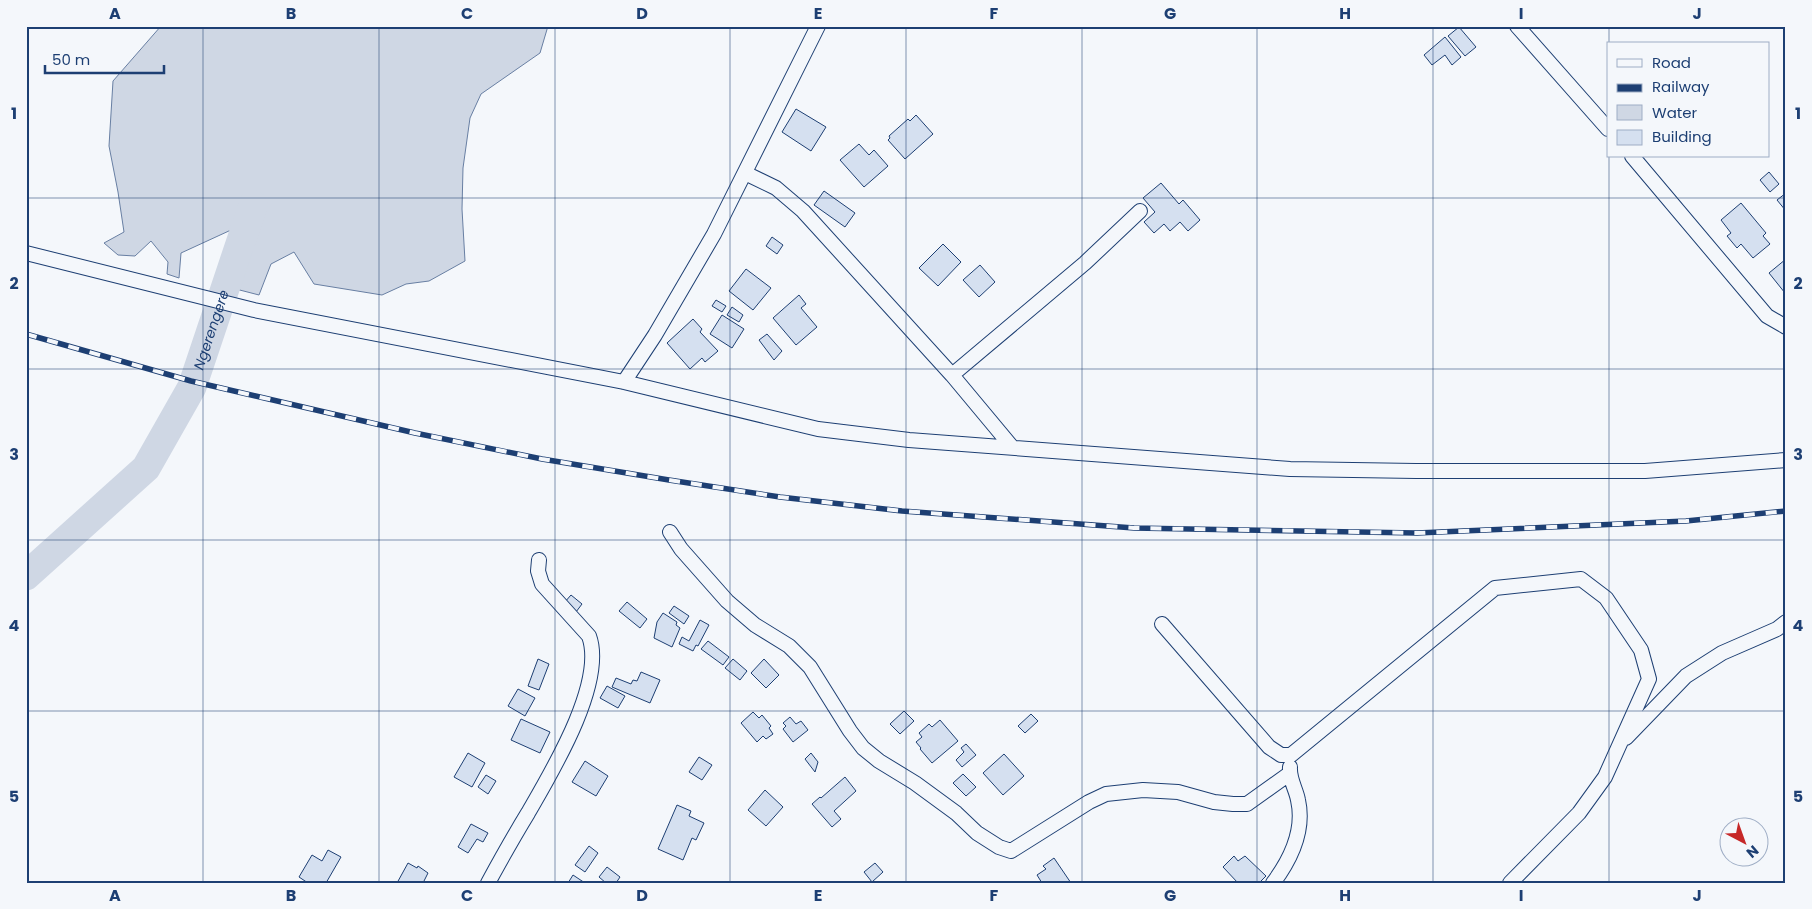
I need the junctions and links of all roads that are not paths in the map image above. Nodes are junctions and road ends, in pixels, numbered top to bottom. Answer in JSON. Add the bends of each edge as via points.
{"nodes":[{"id":1,"x":818,"y":26,"type":"edge"},
{"id":2,"x":1517,"y":26,"type":"edge"},
{"id":3,"x":1607,"y":128,"type":"edge"},
{"id":4,"x":1634,"y":158,"type":"edge"},
{"id":5,"x":745,"y":173,"type":"junction"},
{"id":6,"x":1140,"y":211,"type":"dead end"},
{"id":7,"x":26,"y":252,"type":"edge"},
{"id":8,"x":1786,"y":327,"type":"edge"},
{"id":9,"x":952,"y":376,"type":"junction"},
{"id":10,"x":624,"y":382,"type":"junction"},
{"id":11,"x":1012,"y":447,"type":"junction"},
{"id":12,"x":1786,"y":460,"type":"edge"},
{"id":13,"x":670,"y":532,"type":"dead end"},
{"id":14,"x":539,"y":560,"type":"dead end"},
{"id":15,"x":1786,"y":622,"type":"edge"},
{"id":16,"x":1162,"y":624,"type":"dead end"},
{"id":17,"x":1620,"y":744,"type":"junction"},
{"id":18,"x":1291,"y":755,"type":"junction"},
{"id":19,"x":1289,"y":774,"type":"junction"},
{"id":20,"x":488,"y":883,"type":"edge"},
{"id":21,"x":1273,"y":883,"type":"edge"},
{"id":22,"x":1510,"y":883,"type":"edge"}],
"edges":[{"from":1,"to":5,"type":"street"},
{"from":2,"to":3,"type":"street"},
{"from":4,"to":8,"type":"street","via":[[1767,316]]},
{"from":5,"to":9,"type":"street","via":[[776,188],[803,211]]},
{"from":5,"to":10,"type":"street","via":[[714,234]]},
{"from":6,"to":9,"type":"street","via":[[1085,263]]},
{"from":7,"to":10,"type":"street","via":[[254,310]]},
{"from":9,"to":11,"type":"street"},
{"from":10,"to":11,"type":"street","via":[[818,429],[909,440]]},
{"from":11,"to":12,"type":"street","via":[[1290,469],[1406,471],[1645,471]]},
{"from":13,"to":19,"type":"street","via":[[727,601],[755,626],[789,646],[810,667],[863,748],[999,847],[1010,851],[1106,794],[1143,790],[1178,792],[1214,802],[1247,804]]},
{"from":14,"to":20,"type":"street","via":[[542,584],[589,636],[592,658],[581,708],[561,756]]},
{"from":15,"to":17,"type":"street","via":[[1778,629],[1722,653],[1686,676]]},
{"from":16,"to":18,"type":"street","via":[[1269,747],[1281,755]]},
{"from":17,"to":18,"type":"street","via":[[1648,679],[1641,650],[1631,635],[1606,598],[1581,579],[1495,588]]},
{"from":17,"to":22,"type":"street","via":[[1605,777],[1579,813]]},
{"from":18,"to":19,"type":"street"},
{"from":19,"to":21,"type":"street","via":[[1298,800],[1299,832],[1293,850]]}]}
